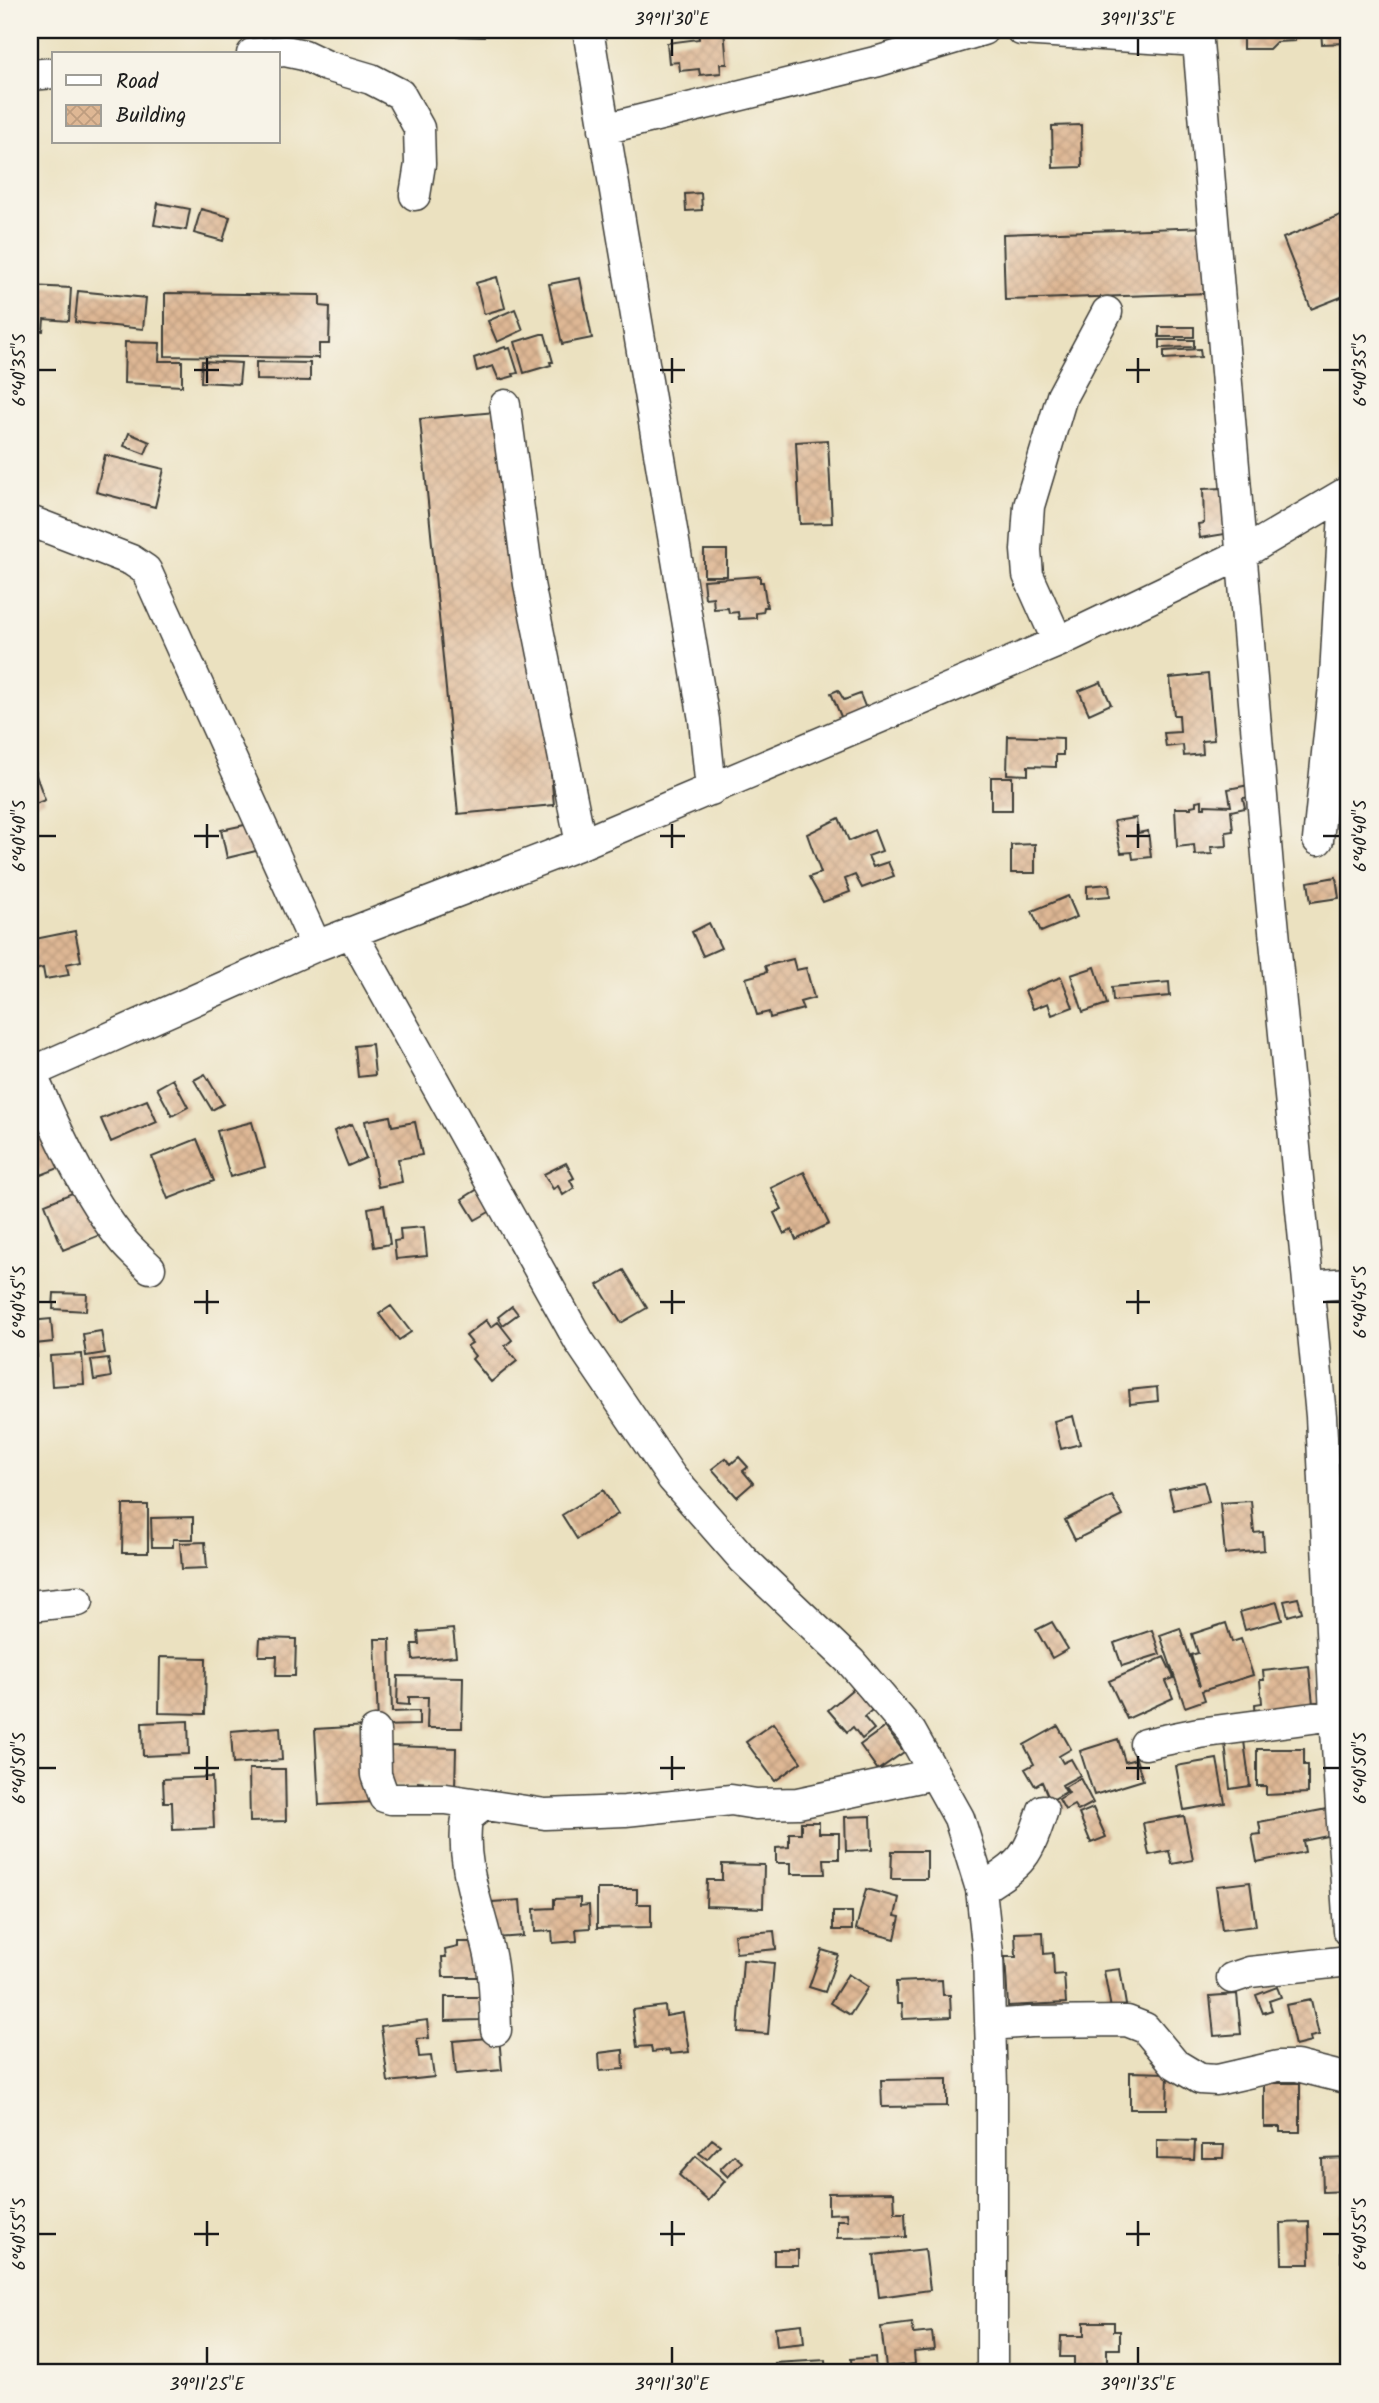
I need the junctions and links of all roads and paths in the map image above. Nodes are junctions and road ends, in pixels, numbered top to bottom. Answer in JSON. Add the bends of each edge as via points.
{"nodes":[{"id":1,"x":589,"y":30,"type":"edge"},
{"id":2,"x":984,"y":30,"type":"edge"},
{"id":3,"x":1021,"y":30,"type":"edge"},
{"id":4,"x":1197,"y":35,"type":"edge"},
{"id":5,"x":274,"y":52,"type":"edge"},
{"id":6,"x":52,"y":73,"type":"edge"},
{"id":7,"x":30,"y":75,"type":"edge"},
{"id":8,"x":604,"y":129,"type":"junction"},
{"id":9,"x":415,"y":195,"type":"dead end"},
{"id":10,"x":1107,"y":312,"type":"dead end"},
{"id":11,"x":505,"y":405,"type":"dead end"},
{"id":12,"x":1347,"y":492,"type":"edge"},
{"id":13,"x":30,"y":521,"type":"edge"},
{"id":14,"x":1240,"y":555,"type":"junction"},
{"id":15,"x":1058,"y":642,"type":"junction"},
{"id":16,"x":711,"y":790,"type":"junction"},
{"id":17,"x":1318,"y":840,"type":"dead end"},
{"id":18,"x":581,"y":844,"type":"junction"},
{"id":19,"x":351,"y":932,"type":"junction"},
{"id":20,"x":316,"y":946,"type":"junction"},
{"id":21,"x":30,"y":1073,"type":"edge"},
{"id":22,"x":38,"y":1114,"type":"edge"},
{"id":23,"x":150,"y":1268,"type":"dead end"},
{"id":24,"x":1349,"y":1283,"type":"edge"},
{"id":25,"x":1309,"y":1286,"type":"junction"},
{"id":26,"x":78,"y":1601,"type":"dead end"},
{"id":27,"x":30,"y":1606,"type":"edge"},
{"id":28,"x":1335,"y":1715,"type":"junction"},
{"id":29,"x":375,"y":1731,"type":"dead end"},
{"id":30,"x":1145,"y":1744,"type":"dead end"},
{"id":31,"x":934,"y":1774,"type":"junction"},
{"id":32,"x":482,"y":1805,"type":"junction"},
{"id":33,"x":1043,"y":1810,"type":"dead end"},
{"id":34,"x":981,"y":1889,"type":"junction"},
{"id":35,"x":1349,"y":1931,"type":"edge"},
{"id":36,"x":1349,"y":1961,"type":"edge"},
{"id":37,"x":1231,"y":1978,"type":"dead end"},
{"id":38,"x":990,"y":2025,"type":"junction"},
{"id":39,"x":495,"y":2029,"type":"dead end"},
{"id":40,"x":1349,"y":2078,"type":"edge"},
{"id":41,"x":992,"y":2373,"type":"edge"}],
"edges":[{"from":1,"to":8,"type":"street"},
{"from":2,"to":8,"type":"street","via":[[879,61]]},
{"from":3,"to":4,"type":"street"},
{"from":4,"to":14,"type":"street"},
{"from":5,"to":9,"type":"street","via":[[304,55],[400,94],[419,128]]},
{"from":6,"to":7,"type":"street"},
{"from":8,"to":16,"type":"street","via":[[704,720]]},
{"from":10,"to":15,"type":"street","via":[[1062,396],[1029,506],[1028,575]]},
{"from":11,"to":18,"type":"street","via":[[529,584]]},
{"from":12,"to":14,"type":"street"},
{"from":12,"to":17,"type":"street"},
{"from":13,"to":20,"type":"street","via":[[139,563],[146,570]]},
{"from":14,"to":15,"type":"street"},
{"from":14,"to":25,"type":"street"},
{"from":15,"to":16,"type":"street"},
{"from":16,"to":18,"type":"street"},
{"from":18,"to":19,"type":"street"},
{"from":19,"to":20,"type":"street"},
{"from":19,"to":31,"type":"street","via":[[579,1341],[671,1478],[744,1560],[851,1662],[911,1732]]},
{"from":20,"to":21,"type":"street"},
{"from":21,"to":22,"type":"street"},
{"from":22,"to":23,"type":"street","via":[[108,1221]]},
{"from":24,"to":25,"type":"street"},
{"from":25,"to":28,"type":"street","via":[[1321,1416]]},
{"from":26,"to":27,"type":"street"},
{"from":28,"to":30,"type":"street"},
{"from":28,"to":35,"type":"street"},
{"from":29,"to":32,"type":"street","via":[[376,1775],[384,1797]]},
{"from":31,"to":32,"type":"street","via":[[798,1803],[731,1800],[545,1814]]},
{"from":31,"to":34,"type":"street","via":[[959,1818]]},
{"from":32,"to":39,"type":"street","via":[[467,1818],[465,1853],[491,1957]]},
{"from":33,"to":34,"type":"street","via":[[1030,1848],[1015,1868]]},
{"from":34,"to":38,"type":"street"},
{"from":36,"to":37,"type":"street"},
{"from":38,"to":40,"type":"street","via":[[1127,2021],[1145,2028],[1175,2064],[1200,2078],[1217,2080],[1278,2066],[1306,2067]]},
{"from":38,"to":41,"type":"street"}]}
